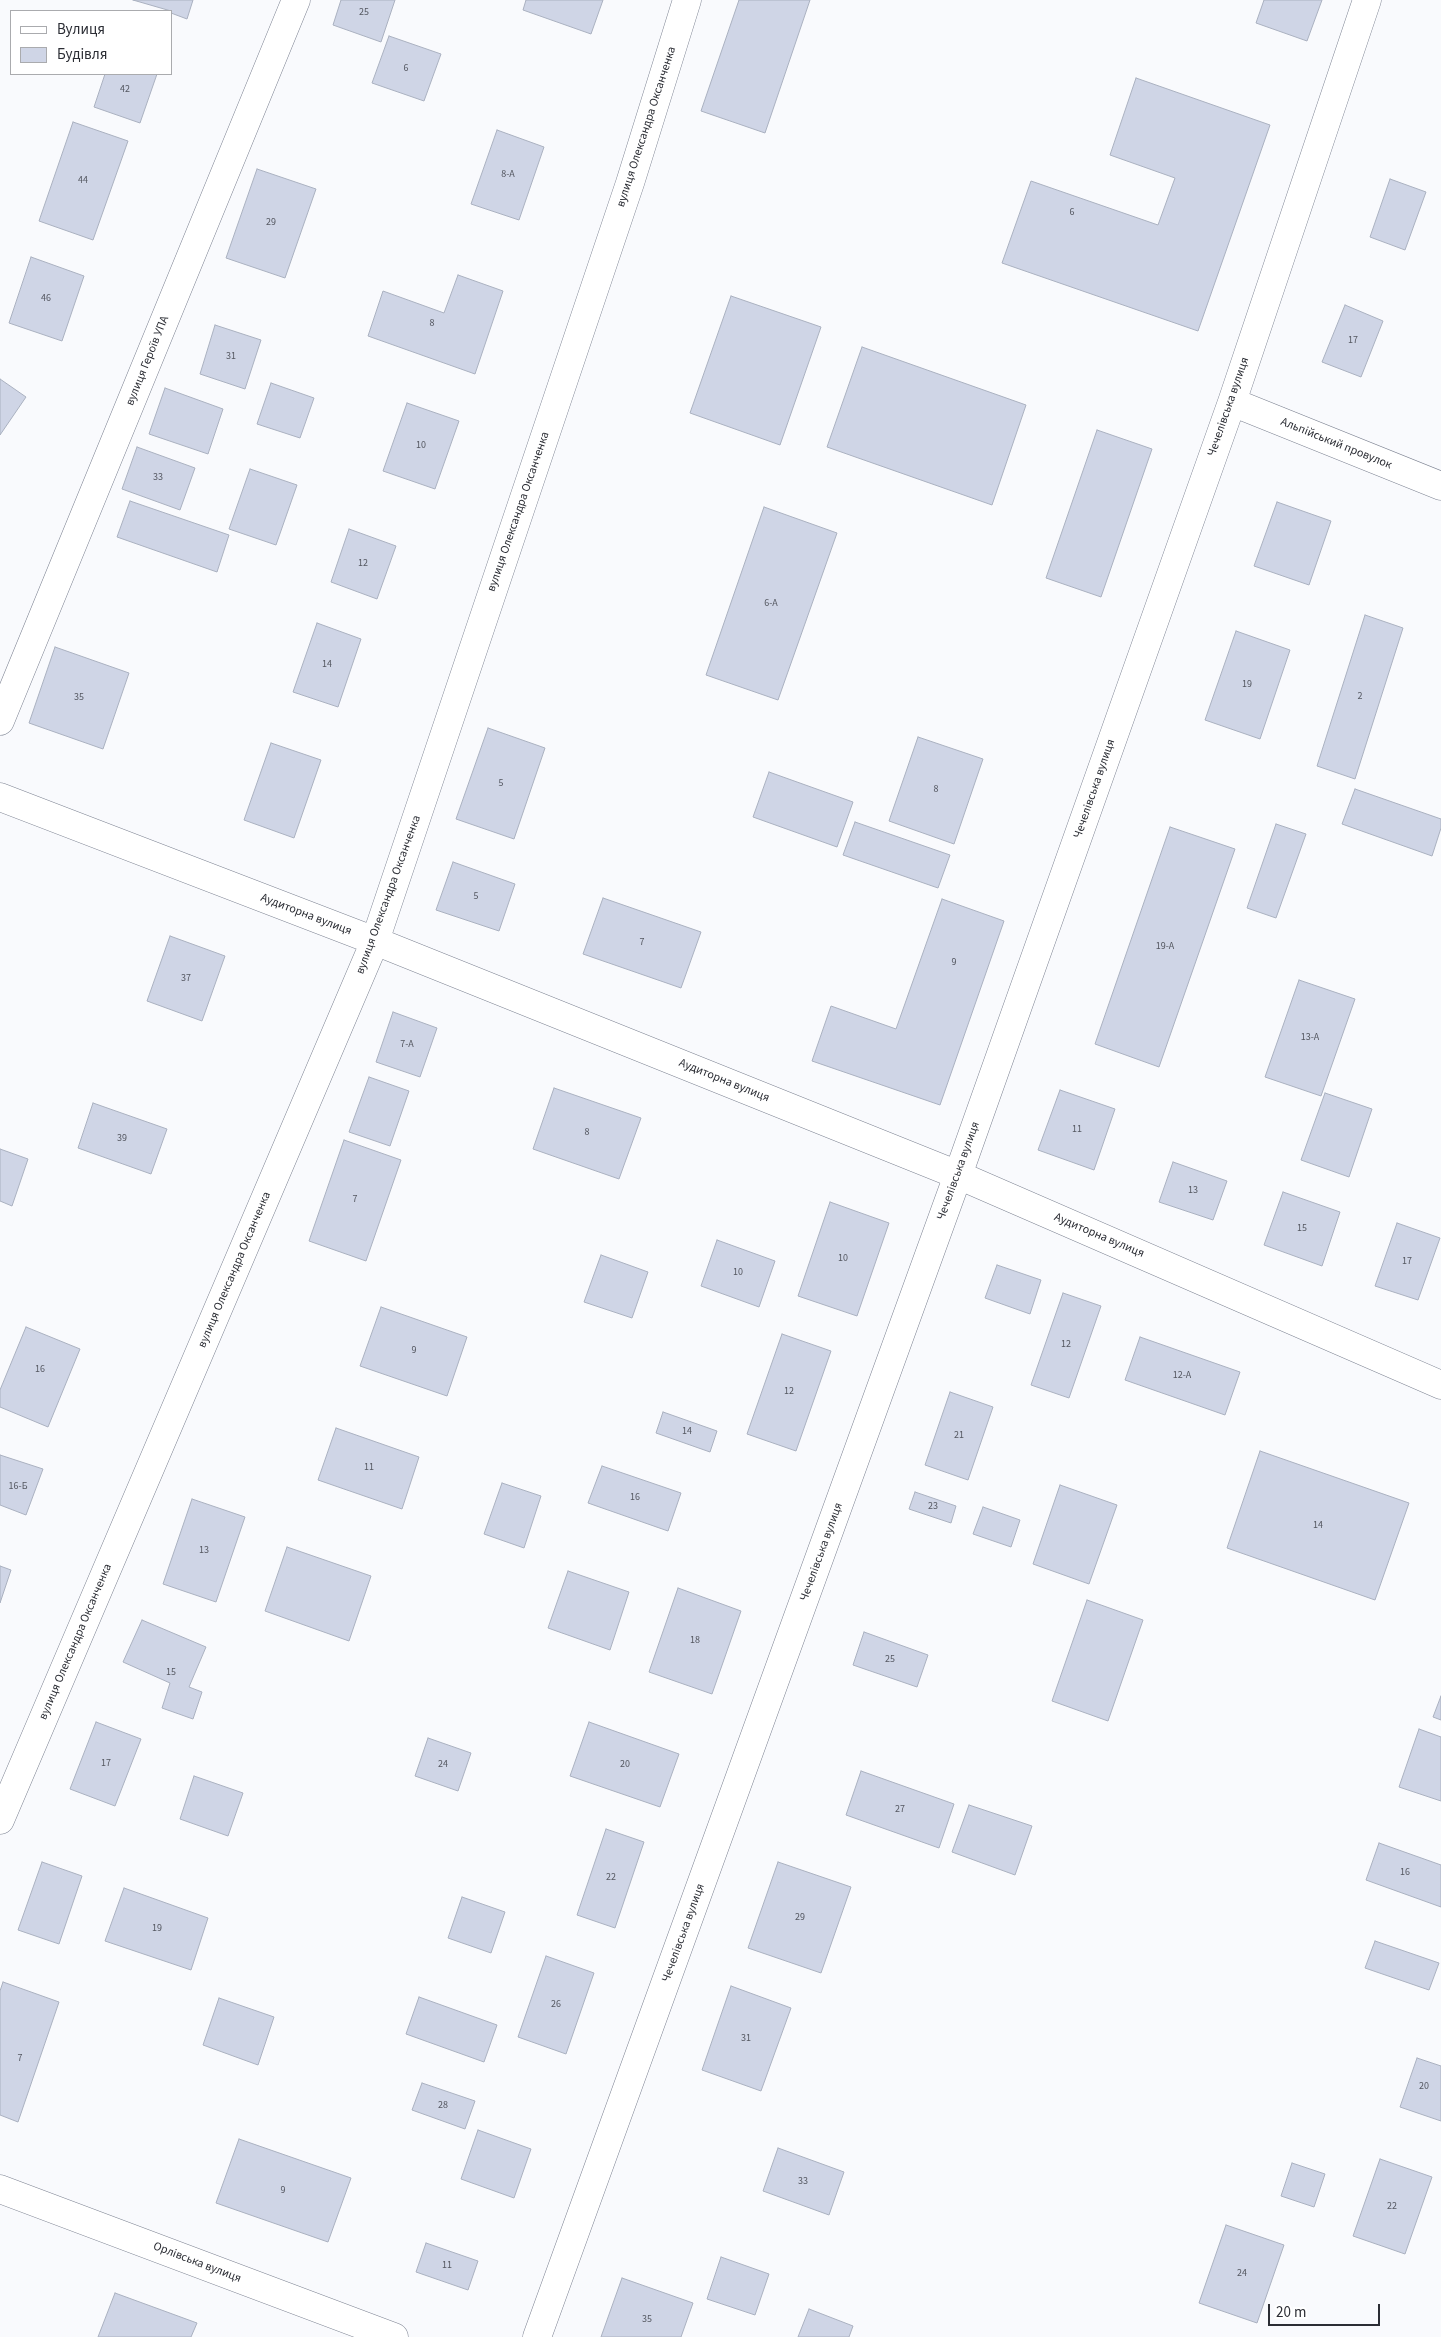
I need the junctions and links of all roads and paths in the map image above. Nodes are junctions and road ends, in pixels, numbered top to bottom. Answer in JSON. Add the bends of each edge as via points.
{"nodes":[{"id":1,"x":296,"y":0,"type":"edge"},
{"id":2,"x":687,"y":0,"type":"edge"},
{"id":3,"x":1367,"y":0,"type":"edge"},
{"id":4,"x":1232,"y":402,"type":"junction"},
{"id":5,"x":1441,"y":486,"type":"edge"},
{"id":6,"x":0,"y":721,"type":"edge"},
{"id":7,"x":0,"y":797,"type":"edge"},
{"id":8,"x":375,"y":942,"type":"junction"},
{"id":9,"x":958,"y":1175,"type":"junction"},
{"id":10,"x":1441,"y":1385,"type":"edge"},
{"id":11,"x":0,"y":1820,"type":"edge"},
{"id":12,"x":0,"y":2189,"type":"edge"},
{"id":13,"x":394,"y":2337,"type":"edge"},
{"id":14,"x":537,"y":2337,"type":"edge"}],
"edges":[{"from":1,"to":6,"type":"street","name":"вулиця Героїв УПА"},
{"from":2,"to":8,"type":"street","name":"вулиця Олександра Оксанченка","via":[[630,183]]},
{"from":3,"to":4,"type":"street","name":"Чечелівська вулиця"},
{"from":4,"to":5,"type":"street","name":"Альпійський провулок"},
{"from":4,"to":9,"type":"street","name":"Чечелівська вулиця"},
{"from":7,"to":8,"type":"street","name":"Аудиторна вулиця"},
{"from":8,"to":9,"type":"street","name":"Аудиторна вулиця"},
{"from":8,"to":11,"type":"street","name":"вулиця Олександра Оксанченка"},
{"from":9,"to":10,"type":"street","name":"Аудиторна вулиця"},
{"from":9,"to":14,"type":"street","name":"Чечелівська вулиця"},
{"from":12,"to":13,"type":"street","name":"Орлівська вулиця"}]}
